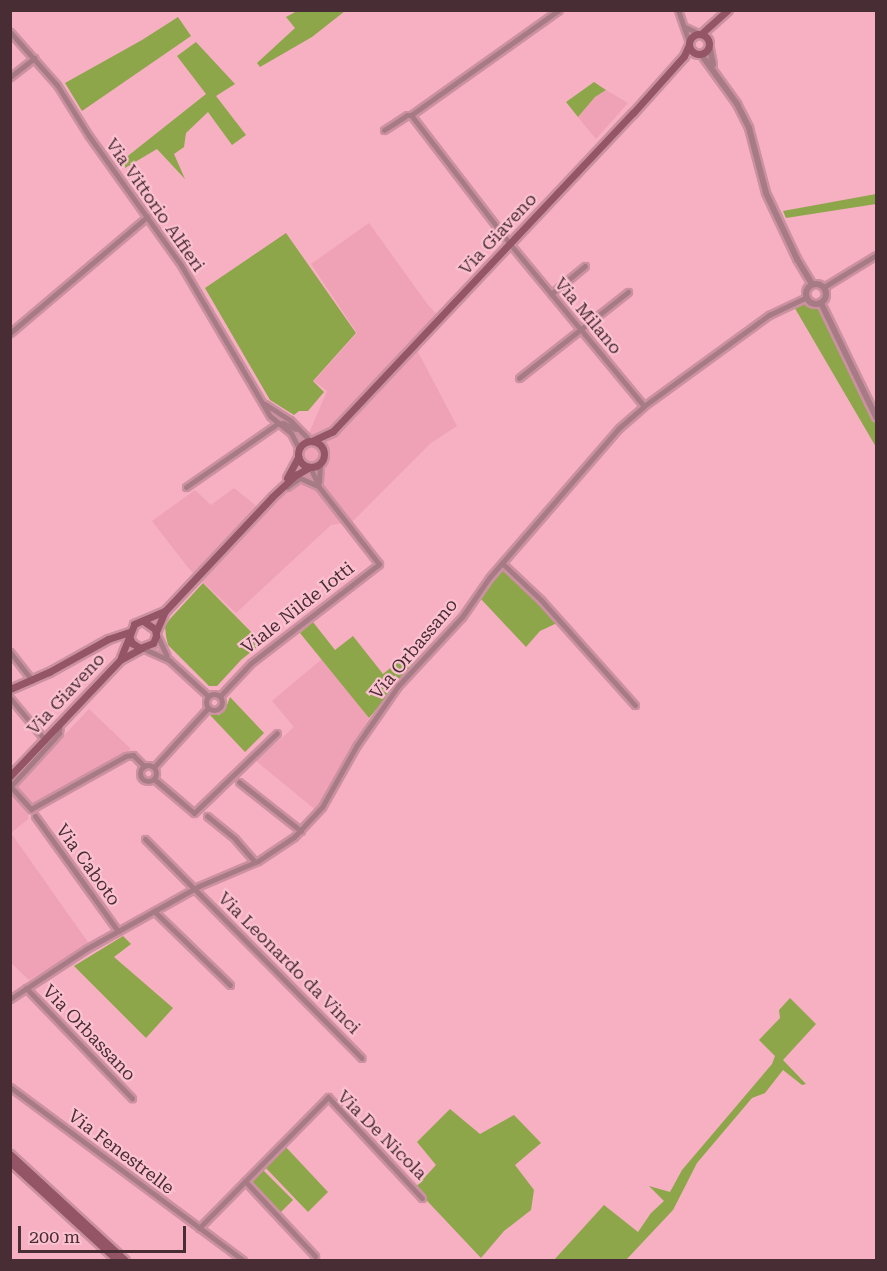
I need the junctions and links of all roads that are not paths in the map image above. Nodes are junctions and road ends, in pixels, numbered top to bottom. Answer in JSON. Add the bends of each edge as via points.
{"nodes":[{"id":1,"x":559,"y":10,"type":"edge"},
{"id":2,"x":678,"y":10,"type":"edge"},
{"id":3,"x":728,"y":10,"type":"edge"},
{"id":4,"x":685,"y":27,"type":"junction"},
{"id":5,"x":10,"y":32,"type":"edge"},
{"id":6,"x":704,"y":38,"type":"junction"},
{"id":7,"x":689,"y":43,"type":"junction"},
{"id":8,"x":699,"y":54,"type":"junction"},
{"id":9,"x":684,"y":56,"type":"junction"},
{"id":10,"x":34,"y":58,"type":"junction"},
{"id":11,"x":716,"y":71,"type":"junction"},
{"id":12,"x":10,"y":77,"type":"edge"},
{"id":13,"x":411,"y":115,"type":"junction"},
{"id":14,"x":384,"y":130,"type":"dead end"},
{"id":15,"x":147,"y":217,"type":"junction"},
{"id":16,"x":510,"y":244,"type":"junction"},
{"id":17,"x":876,"y":255,"type":"edge"},
{"id":18,"x":585,"y":266,"type":"dead end"},
{"id":19,"x":812,"y":284,"type":"junction"},
{"id":20,"x":824,"y":287,"type":"junction"},
{"id":21,"x":628,"y":291,"type":"dead end"},
{"id":22,"x":551,"y":294,"type":"junction"},
{"id":23,"x":807,"y":297,"type":"junction"},
{"id":24,"x":821,"y":303,"type":"junction"},
{"id":25,"x":581,"y":330,"type":"junction"},
{"id":26,"x":10,"y":333,"type":"edge"},
{"id":27,"x":519,"y":378,"type":"dead end"},
{"id":28,"x":263,"y":403,"type":"junction"},
{"id":29,"x":644,"y":406,"type":"junction"},
{"id":30,"x":876,"y":417,"type":"edge"},
{"id":31,"x":277,"y":424,"type":"junction"},
{"id":32,"x":296,"y":429,"type":"junction"},
{"id":33,"x":333,"y":431,"type":"junction"},
{"id":34,"x":311,"y":441,"type":"junction"},
{"id":35,"x":299,"y":452,"type":"junction"},
{"id":36,"x":324,"y":453,"type":"junction"},
{"id":37,"x":320,"y":463,"type":"junction"},
{"id":38,"x":310,"y":467,"type":"junction"},
{"id":39,"x":186,"y":487,"type":"dead end"},
{"id":40,"x":320,"y":487,"type":"junction"},
{"id":41,"x":273,"y":496,"type":"junction"},
{"id":42,"x":502,"y":562,"type":"junction"},
{"id":43,"x":165,"y":611,"type":"junction"},
{"id":44,"x":142,"y":621,"type":"junction"},
{"id":45,"x":156,"y":632,"type":"junction"},
{"id":46,"x":130,"y":634,"type":"junction"},
{"id":47,"x":142,"y":648,"type":"junction"},
{"id":48,"x":10,"y":652,"type":"edge"},
{"id":49,"x":120,"y":660,"type":"junction"},
{"id":50,"x":170,"y":660,"type":"junction"},
{"id":51,"x":32,"y":680,"type":"junction"},
{"id":52,"x":10,"y":689,"type":"edge"},
{"id":53,"x":208,"y":696,"type":"junction"},
{"id":54,"x":220,"y":696,"type":"junction"},
{"id":55,"x":10,"y":698,"type":"edge"},
{"id":56,"x":635,"y":705,"type":"dead end"},
{"id":57,"x":208,"y":708,"type":"junction"},
{"id":58,"x":60,"y":723,"type":"junction"},
{"id":59,"x":277,"y":733,"type":"dead end"},
{"id":60,"x":45,"y":740,"type":"junction"},
{"id":61,"x":144,"y":766,"type":"junction"},
{"id":62,"x":154,"y":766,"type":"junction"},
{"id":63,"x":11,"y":775,"type":"edge"},
{"id":64,"x":154,"y":779,"type":"junction"},
{"id":65,"x":239,"y":782,"type":"dead end"},
{"id":66,"x":11,"y":787,"type":"edge"},
{"id":67,"x":34,"y":816,"type":"dead end"},
{"id":68,"x":207,"y":816,"type":"dead end"},
{"id":69,"x":301,"y":831,"type":"junction"},
{"id":70,"x":145,"y":839,"type":"dead end"},
{"id":71,"x":255,"y":862,"type":"junction"},
{"id":72,"x":195,"y":888,"type":"junction"},
{"id":73,"x":154,"y":911,"type":"junction"},
{"id":74,"x":118,"y":931,"type":"junction"},
{"id":75,"x":230,"y":985,"type":"dead end"},
{"id":76,"x":26,"y":987,"type":"junction"},
{"id":77,"x":10,"y":999,"type":"edge"},
{"id":78,"x":363,"y":1058,"type":"dead end"},
{"id":79,"x":10,"y":1087,"type":"edge"},
{"id":80,"x":132,"y":1098,"type":"dead end"},
{"id":81,"x":10,"y":1154,"type":"edge"},
{"id":82,"x":10,"y":1162,"type":"edge"},
{"id":83,"x":245,"y":1181,"type":"junction"},
{"id":84,"x":422,"y":1198,"type":"dead end"},
{"id":85,"x":199,"y":1228,"type":"junction"},
{"id":86,"x":315,"y":1256,"type":"dead end"},
{"id":87,"x":117,"y":1260,"type":"edge"},
{"id":88,"x":125,"y":1260,"type":"edge"},
{"id":89,"x":243,"y":1260,"type":"edge"}],
"edges":[{"from":1,"to":13,"type":"street"},
{"from":2,"to":4,"type":"street"},
{"from":3,"to":6,"type":"main road","name":"Via Giaveno"},
{"from":4,"to":6,"type":"street"},
{"from":4,"to":7,"type":"street"},
{"from":5,"to":10,"type":"street","name":"Via Vittorio Alfieri"},
{"from":6,"to":7,"type":"main road","name":"Via Giaveno"},
{"from":6,"to":8,"type":"main road","name":"Via Giaveno"},
{"from":6,"to":11,"type":"street"},
{"from":7,"to":8,"type":"main road"},
{"from":7,"to":9,"type":"main road","name":"Via Giaveno"},
{"from":8,"to":9,"type":"main road"},
{"from":8,"to":11,"type":"street"},
{"from":9,"to":16,"type":"main road","name":"Via Giaveno"},
{"from":10,"to":12,"type":"street"},
{"from":10,"to":15,"type":"street","name":"Via Vittorio Alfieri","via":[[57,85]]},
{"from":11,"to":19,"type":"street","via":[[749,128],[766,193]]},
{"from":13,"to":14,"type":"street"},
{"from":13,"to":16,"type":"street","name":"Via Milano"},
{"from":15,"to":26,"type":"street"},
{"from":15,"to":28,"type":"street","name":"Via Vittorio Alfieri","via":[[181,265]]},
{"from":16,"to":22,"type":"street","name":"Via Milano"},
{"from":16,"to":33,"type":"main road","name":"Via Giaveno"},
{"from":17,"to":20,"type":"street"},
{"from":18,"to":22,"type":"street"},
{"from":19,"to":20,"type":"street"},
{"from":19,"to":23,"type":"street","via":[[807,288]]},
{"from":20,"to":24,"type":"street","via":[[826,296]]},
{"from":21,"to":25,"type":"street"},
{"from":22,"to":25,"type":"street","name":"Via Milano"},
{"from":23,"to":24,"type":"street","via":[[811,303]]},
{"from":23,"to":29,"type":"street","name":"Via Orbassano","via":[[769,315]]},
{"from":24,"to":30,"type":"street"},
{"from":25,"to":27,"type":"street"},
{"from":25,"to":29,"type":"street","name":"Via Milano"},
{"from":28,"to":31,"type":"street","name":"Via Vittorio Alfieri"},
{"from":28,"to":32,"type":"street","name":"Via Vittorio Alfieri","via":[[290,420]]},
{"from":29,"to":42,"type":"street","name":"Via Orbassano","via":[[619,428]]},
{"from":31,"to":32,"type":"street","name":"Via Vittorio Alfieri"},
{"from":31,"to":35,"type":"street","name":"Via Vittorio Alfieri","via":[[291,432]]},
{"from":31,"to":39,"type":"street"},
{"from":32,"to":34,"type":"street","name":"Via Vittorio Alfieri"},
{"from":33,"to":34,"type":"main road","name":"Via Giaveno"},
{"from":33,"to":36,"type":"main road","name":"Via Giaveno"},
{"from":34,"to":35,"type":"main road","name":"Via Giaveno"},
{"from":34,"to":36,"type":"main road","via":[[321,446]]},
{"from":35,"to":38,"type":"main road","via":[[302,463]]},
{"from":35,"to":41,"type":"main road","name":"Via Giaveno","via":[[294,469]]},
{"from":36,"to":37,"type":"main road","name":"Via Giaveno"},
{"from":37,"to":38,"type":"main road","name":"Via Giaveno"},
{"from":37,"to":40,"type":"street"},
{"from":38,"to":40,"type":"street"},
{"from":38,"to":41,"type":"main road","name":"Via Giaveno"},
{"from":40,"to":41,"type":"street","name":"Via Giaveno","via":[[300,478]]},
{"from":40,"to":54,"type":"street","name":"Viale Nilde Iotti","via":[[379,564],[252,663]]},
{"from":41,"to":43,"type":"main road","name":"Via Giaveno"},
{"from":42,"to":56,"type":"street"},
{"from":42,"to":69,"type":"street","name":"Via Orbassano","via":[[462,617],[398,686],[357,745],[322,807]]},
{"from":43,"to":44,"type":"main road","name":"Via Giaveno"},
{"from":43,"to":45,"type":"main road","name":"Via Giaveno"},
{"from":44,"to":45,"type":"main road","via":[[150,623]]},
{"from":44,"to":46,"type":"main road","name":"Via Giaveno","via":[[134,624]]},
{"from":45,"to":47,"type":"main road","name":"Via Giaveno","via":[[153,643]]},
{"from":45,"to":50,"type":"street"},
{"from":46,"to":47,"type":"main road","via":[[134,645]]},
{"from":46,"to":49,"type":"main road","name":"Via Giaveno"},
{"from":46,"to":51,"type":"main road","via":[[108,639]]},
{"from":47,"to":49,"type":"main road","name":"Via Giaveno"},
{"from":47,"to":50,"type":"street"},
{"from":48,"to":51,"type":"street"},
{"from":49,"to":58,"type":"main road","name":"Via Giaveno"},
{"from":50,"to":53,"type":"street"},
{"from":51,"to":52,"type":"main road"},
{"from":53,"to":54,"type":"street"},
{"from":53,"to":57,"type":"street"},
{"from":54,"to":57,"type":"street","name":"Viale Nilde Iotti","via":[[220,708]]},
{"from":55,"to":60,"type":"street"},
{"from":57,"to":62,"type":"street","name":"Viale Nilde Iotti"},
{"from":58,"to":60,"type":"main road","name":"Via Giaveno"},
{"from":58,"to":66,"type":"street","via":[[59,733]]},
{"from":59,"to":64,"type":"street","via":[[194,813]]},
{"from":60,"to":63,"type":"main road","name":"Via Giaveno"},
{"from":61,"to":62,"type":"street"},
{"from":61,"to":64,"type":"street","via":[[141,777],[147,781]]},
{"from":61,"to":66,"type":"street","via":[[133,755],[126,756],[31,809]]},
{"from":62,"to":64,"type":"street"},
{"from":65,"to":69,"type":"street"},
{"from":67,"to":74,"type":"street","name":"Via Caboto"},
{"from":68,"to":71,"type":"street"},
{"from":69,"to":71,"type":"street","name":"Via Orbassano","via":[[277,851]]},
{"from":70,"to":72,"type":"street","name":"Via Leonardo da Vinci"},
{"from":71,"to":72,"type":"street","name":"Via Orbassano"},
{"from":72,"to":73,"type":"street","name":"Via Orbassano"},
{"from":72,"to":78,"type":"street","name":"Via Leonardo da Vinci"},
{"from":73,"to":74,"type":"street","name":"Via Orbassano"},
{"from":73,"to":75,"type":"street"},
{"from":74,"to":76,"type":"street","name":"Via Orbassano"},
{"from":76,"to":77,"type":"street","name":"Via Orbassano"},
{"from":76,"to":80,"type":"street","name":"Via Orbassano"},
{"from":79,"to":85,"type":"street","name":"Via Fenestrelle"},
{"from":81,"to":88,"type":"main road"},
{"from":82,"to":87,"type":"main road"},
{"from":83,"to":84,"type":"street","name":"Via De Nicola","via":[[328,1096]]},
{"from":83,"to":85,"type":"street","name":"Via De Nicola"},
{"from":83,"to":86,"type":"street"},
{"from":85,"to":89,"type":"street","name":"Via Fenestrelle"}]}
